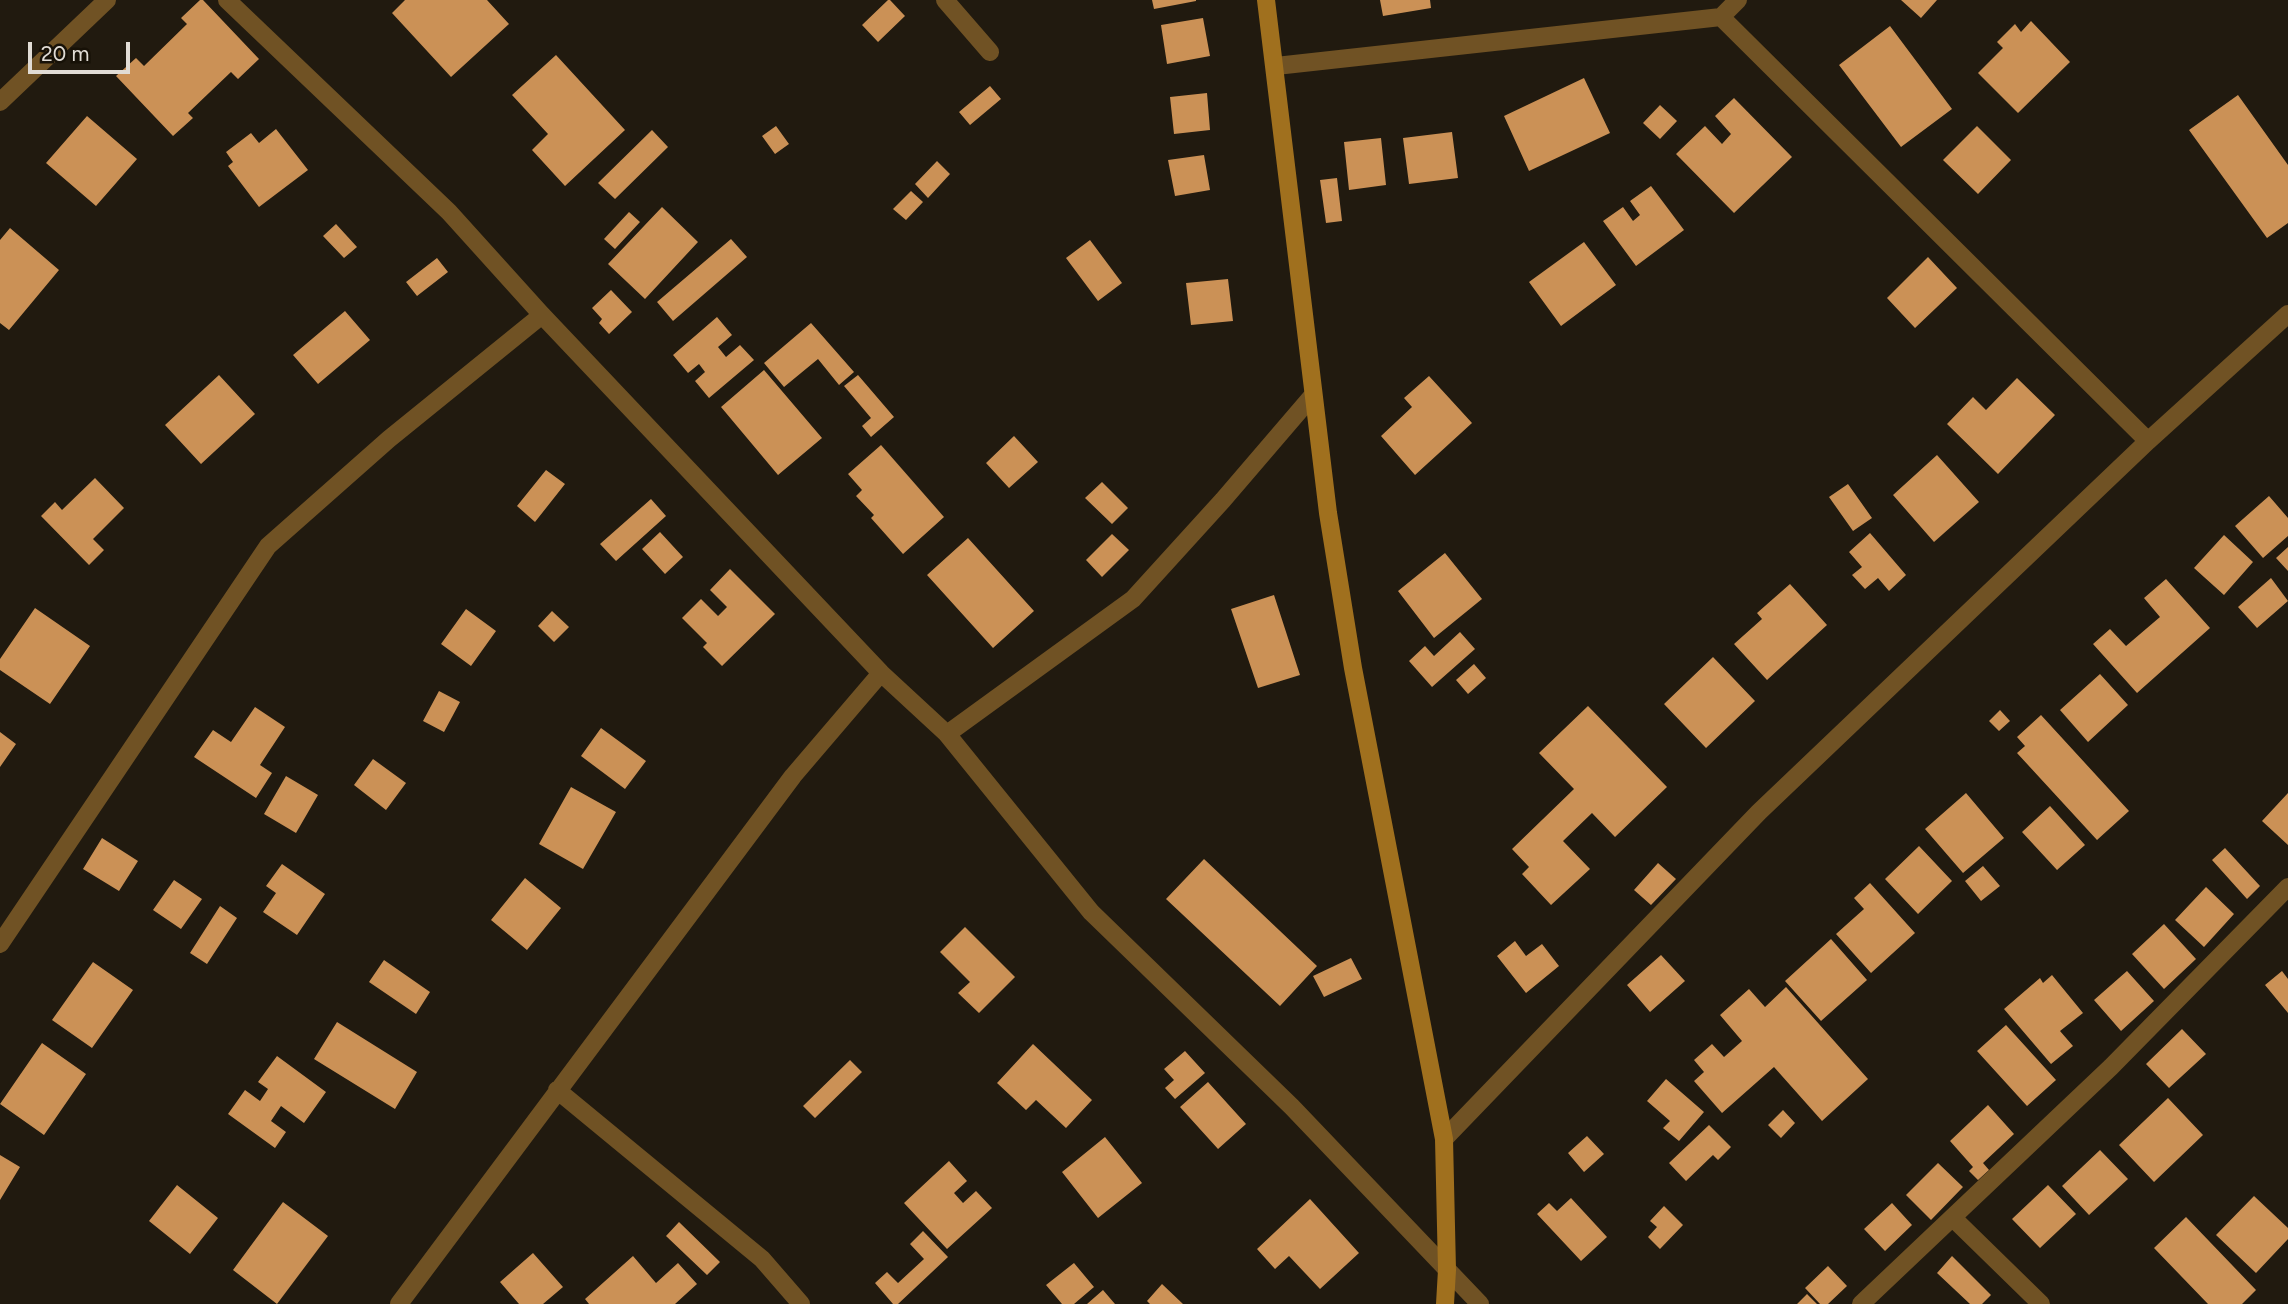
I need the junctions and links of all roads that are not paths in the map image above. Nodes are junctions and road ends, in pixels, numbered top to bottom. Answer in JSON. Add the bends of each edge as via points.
{"nodes":[{"id":1,"x":107,"y":0,"type":"edge"},
{"id":2,"x":228,"y":0,"type":"edge"},
{"id":3,"x":945,"y":0,"type":"edge"},
{"id":4,"x":1266,"y":0,"type":"edge"},
{"id":5,"x":1738,"y":0,"type":"edge"},
{"id":6,"x":1721,"y":17,"type":"junction"},
{"id":7,"x":990,"y":52,"type":"dead end"},
{"id":8,"x":1276,"y":66,"type":"junction"},
{"id":9,"x":0,"y":103,"type":"edge"},
{"id":10,"x":2288,"y":314,"type":"edge"},
{"id":11,"x":542,"y":315,"type":"junction"},
{"id":12,"x":1313,"y":396,"type":"junction"},
{"id":13,"x":2148,"y":441,"type":"junction"},
{"id":14,"x":881,"y":673,"type":"junction"},
{"id":15,"x":947,"y":734,"type":"junction"},
{"id":16,"x":2288,"y":887,"type":"edge"},
{"id":17,"x":0,"y":944,"type":"edge"},
{"id":18,"x":557,"y":1090,"type":"junction"},
{"id":19,"x":1444,"y":1139,"type":"junction"},
{"id":20,"x":1954,"y":1219,"type":"junction"},
{"id":21,"x":1447,"y":1270,"type":"junction"},
{"id":22,"x":399,"y":1304,"type":"edge"},
{"id":23,"x":801,"y":1304,"type":"edge"},
{"id":24,"x":1446,"y":1304,"type":"edge"},
{"id":25,"x":1480,"y":1304,"type":"edge"},
{"id":26,"x":1861,"y":1304,"type":"edge"},
{"id":27,"x":2041,"y":1304,"type":"edge"}],
"edges":[{"from":1,"to":9,"type":"street"},
{"from":2,"to":11,"type":"street","via":[[449,212]]},
{"from":3,"to":7,"type":"street"},
{"from":4,"to":8,"type":"main road"},
{"from":5,"to":6,"type":"street"},
{"from":6,"to":8,"type":"street"},
{"from":6,"to":13,"type":"street"},
{"from":8,"to":12,"type":"main road"},
{"from":10,"to":13,"type":"street"},
{"from":11,"to":14,"type":"street"},
{"from":11,"to":17,"type":"street","via":[[389,439],[268,546]]},
{"from":12,"to":15,"type":"street","via":[[1133,599]]},
{"from":12,"to":19,"type":"main road","via":[[1353,668]]},
{"from":13,"to":19,"type":"street","via":[[1759,812]]},
{"from":14,"to":15,"type":"street"},
{"from":14,"to":18,"type":"street","via":[[793,776]]},
{"from":15,"to":21,"type":"street","via":[[1091,912],[1292,1107]]},
{"from":16,"to":20,"type":"street"},
{"from":18,"to":22,"type":"street"},
{"from":18,"to":23,"type":"street","via":[[762,1259]]},
{"from":19,"to":21,"type":"main road"},
{"from":20,"to":26,"type":"street"},
{"from":20,"to":27,"type":"street"},
{"from":21,"to":24,"type":"main road"},
{"from":21,"to":25,"type":"street"}]}
